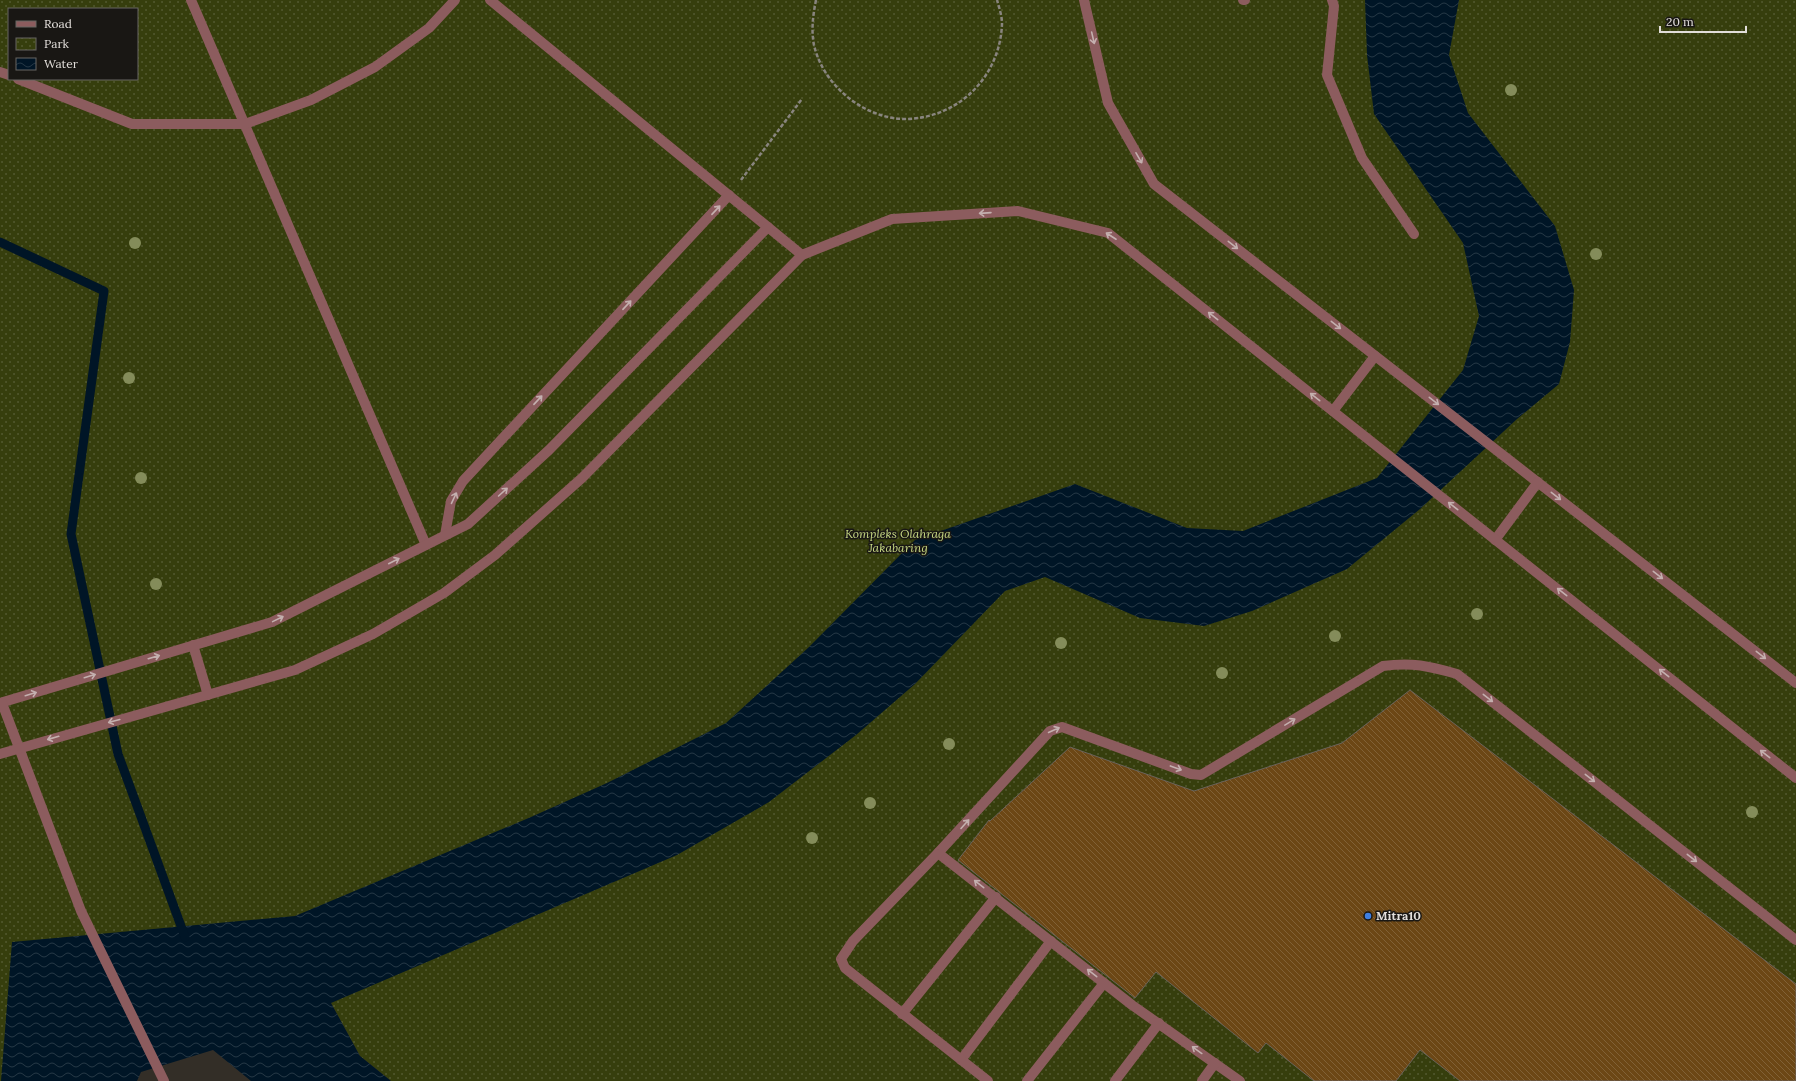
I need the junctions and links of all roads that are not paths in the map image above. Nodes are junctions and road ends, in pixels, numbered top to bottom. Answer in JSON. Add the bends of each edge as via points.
{"nodes":[{"id":1,"x":191,"y":0,"type":"edge"},
{"id":2,"x":455,"y":0,"type":"edge"},
{"id":3,"x":490,"y":0,"type":"edge"},
{"id":4,"x":1084,"y":0,"type":"edge"},
{"id":5,"x":1332,"y":0,"type":"edge"},
{"id":6,"x":21,"y":80,"type":"edge"},
{"id":7,"x":245,"y":124,"type":"junction"},
{"id":8,"x":729,"y":195,"type":"junction"},
{"id":9,"x":768,"y":227,"type":"junction"},
{"id":10,"x":1414,"y":234,"type":"dead end"},
{"id":11,"x":802,"y":255,"type":"junction"},
{"id":12,"x":1375,"y":356,"type":"junction"},
{"id":13,"x":1333,"y":411,"type":"junction"},
{"id":14,"x":1538,"y":482,"type":"junction"},
{"id":15,"x":445,"y":536,"type":"junction"},
{"id":16,"x":1495,"y":540,"type":"junction"},
{"id":17,"x":426,"y":545,"type":"junction"},
{"id":18,"x":193,"y":646,"type":"junction"},
{"id":19,"x":1796,"y":683,"type":"edge"},
{"id":20,"x":208,"y":695,"type":"junction"},
{"id":21,"x":1,"y":703,"type":"edge"},
{"id":22,"x":19,"y":748,"type":"junction"},
{"id":23,"x":0,"y":754,"type":"edge"},
{"id":24,"x":1796,"y":778,"type":"edge"},
{"id":25,"x":938,"y":852,"type":"junction"},
{"id":26,"x":996,"y":897,"type":"junction"},
{"id":27,"x":1796,"y":940,"type":"edge"},
{"id":28,"x":1051,"y":941,"type":"junction"},
{"id":29,"x":1104,"y":983,"type":"junction"},
{"id":30,"x":902,"y":1014,"type":"junction"},
{"id":31,"x":1159,"y":1023,"type":"junction"},
{"id":32,"x":961,"y":1060,"type":"junction"},
{"id":33,"x":1215,"y":1063,"type":"junction"},
{"id":34,"x":164,"y":1081,"type":"edge"},
{"id":35,"x":988,"y":1081,"type":"edge"},
{"id":36,"x":1027,"y":1081,"type":"edge"},
{"id":37,"x":1115,"y":1081,"type":"edge"},
{"id":38,"x":1202,"y":1081,"type":"edge"},
{"id":39,"x":1240,"y":1081,"type":"edge"}],
"edges":[{"from":1,"to":7,"type":"street"},
{"from":2,"to":7,"type":"street","via":[[429,28],[375,67],[310,100]]},
{"from":3,"to":8,"type":"street"},
{"from":4,"to":12,"type":"street","one_way":true,"via":[[1108,102],[1154,184]]},
{"from":5,"to":10,"type":"street","via":[[1334,6],[1327,74],[1362,158]]},
{"from":6,"to":7,"type":"street","via":[[132,124]]},
{"from":7,"to":17,"type":"street"},
{"from":8,"to":9,"type":"street"},
{"from":15,"to":8,"type":"street","one_way":true,"via":[[451,501],[463,481]]},
{"from":9,"to":11,"type":"street"},
{"from":15,"to":9,"type":"street","one_way":true,"via":[[468,524],[550,450]]},
{"from":13,"to":11,"type":"street","one_way":true,"via":[[1108,233],[1018,211],[892,219]]},
{"from":11,"to":20,"type":"street","via":[[582,478],[495,555],[444,593],[373,634],[296,670]]},
{"from":12,"to":13,"type":"street"},
{"from":12,"to":14,"type":"street","one_way":true},
{"from":16,"to":13,"type":"street","one_way":true},
{"from":14,"to":16,"type":"street"},
{"from":14,"to":19,"type":"street","one_way":true},
{"from":15,"to":17,"type":"street"},
{"from":24,"to":16,"type":"street","one_way":true},
{"from":18,"to":17,"type":"street","one_way":true,"via":[[272,622]]},
{"from":18,"to":20,"type":"street"},
{"from":21,"to":18,"type":"street","one_way":true},
{"from":20,"to":22,"type":"street","one_way":true},
{"from":21,"to":22,"type":"street"},
{"from":22,"to":23,"type":"street"},
{"from":22,"to":34,"type":"street","via":[[81,911]]},
{"from":26,"to":25,"type":"street","one_way":true},
{"from":25,"to":27,"type":"street","one_way":true,"via":[[1050,731],[1056,728],[1062,727],[1191,774],[1201,775],[1383,666],[1406,663],[1457,674]]},
{"from":25,"to":30,"type":"street","via":[[853,942],[841,959],[845,968]]},
{"from":26,"to":28,"type":"street"},
{"from":26,"to":30,"type":"street"},
{"from":29,"to":28,"type":"street","one_way":true},
{"from":28,"to":32,"type":"street"},
{"from":29,"to":31,"type":"street"},
{"from":29,"to":36,"type":"street"},
{"from":30,"to":32,"type":"street"},
{"from":33,"to":31,"type":"street","one_way":true},
{"from":31,"to":37,"type":"street"},
{"from":32,"to":35,"type":"street"},
{"from":33,"to":38,"type":"street"},
{"from":33,"to":39,"type":"street"}]}
